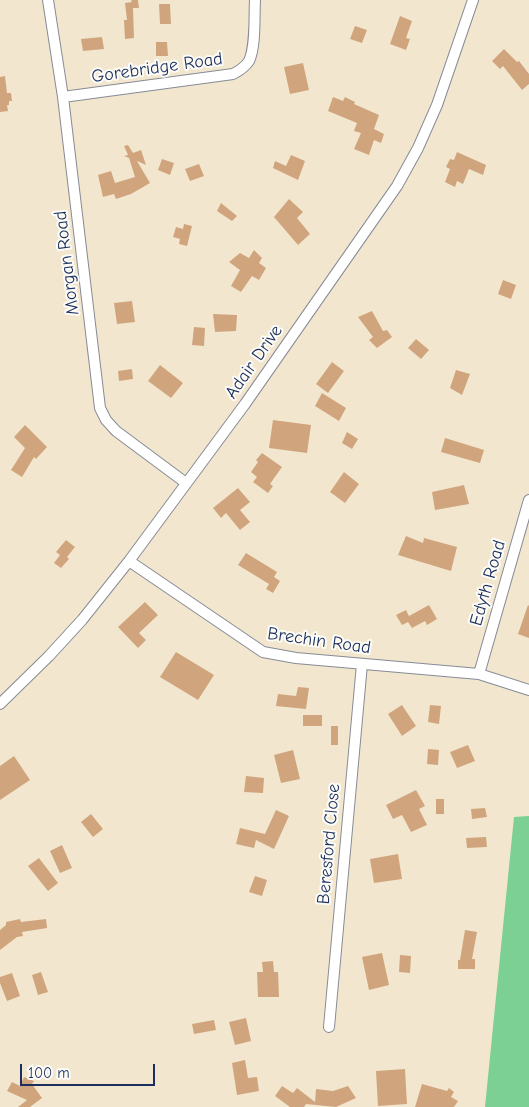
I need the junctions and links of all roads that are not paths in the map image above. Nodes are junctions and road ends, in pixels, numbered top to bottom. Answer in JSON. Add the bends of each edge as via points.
{"nodes":[{"id":1,"x":48,"y":0,"type":"edge"},
{"id":2,"x":255,"y":0,"type":"edge"},
{"id":3,"x":473,"y":0,"type":"edge"},
{"id":4,"x":63,"y":97,"type":"junction"},
{"id":5,"x":186,"y":483,"type":"junction"},
{"id":6,"x":529,"y":500,"type":"edge"},
{"id":7,"x":129,"y":561,"type":"junction"},
{"id":8,"x":362,"y":664,"type":"junction"},
{"id":9,"x":479,"y":674,"type":"junction"},
{"id":10,"x":529,"y":690,"type":"edge"},
{"id":11,"x":0,"y":704,"type":"edge"},
{"id":12,"x":329,"y":1027,"type":"dead end"}],
"edges":[{"from":1,"to":4,"type":"street","name":"Morgan Road"},
{"from":2,"to":4,"type":"street","name":"Gorebridge Road","via":[[252,50],[245,66],[233,74]]},
{"from":3,"to":5,"type":"street","name":"Adair Drive","via":[[437,105],[397,186],[246,404]]},
{"from":4,"to":5,"type":"street","name":"Morgan Road","via":[[100,408],[116,431]]},
{"from":5,"to":7,"type":"street","name":"Adair Drive"},
{"from":6,"to":9,"type":"street","name":"Edyth Road"},
{"from":7,"to":8,"type":"street","name":"Brechin Road","via":[[263,652]]},
{"from":7,"to":11,"type":"street","name":"Adair Drive","via":[[69,634]]},
{"from":8,"to":9,"type":"street","name":"Brechin Road"},
{"from":8,"to":12,"type":"street","name":"Beresford Close"},
{"from":9,"to":10,"type":"street","name":"Brechin Road"}]}
